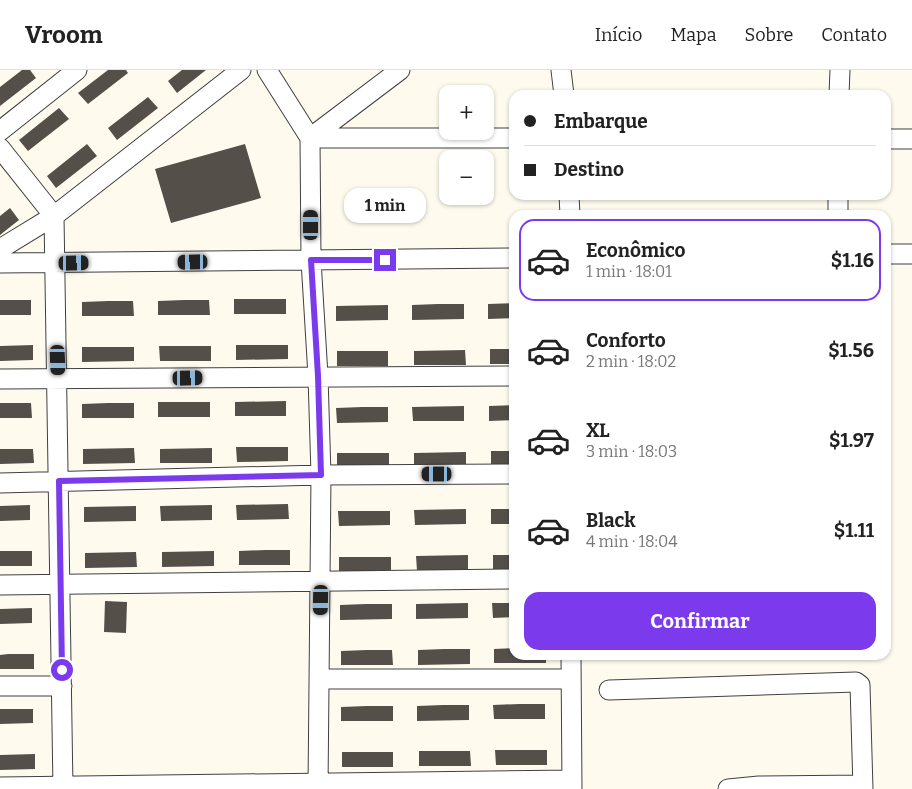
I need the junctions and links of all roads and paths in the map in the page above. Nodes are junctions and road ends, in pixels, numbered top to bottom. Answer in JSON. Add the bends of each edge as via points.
{"nodes":[{"id":1,"x":77,"y":70,"type":"edge"},
{"id":2,"x":241,"y":70,"type":"edge"},
{"id":3,"x":267,"y":70,"type":"edge"},
{"id":4,"x":400,"y":70,"type":"edge"},
{"id":5,"x":561,"y":70,"type":"edge"},
{"id":6,"x":840,"y":70,"type":"edge"},
{"id":7,"x":563,"y":90,"type":"edge"},
{"id":8,"x":839,"y":90,"type":"edge"},
{"id":9,"x":0,"y":131,"type":"edge"},
{"id":10,"x":310,"y":138,"type":"junction"},
{"id":11,"x":509,"y":138,"type":"edge"},
{"id":12,"x":891,"y":139,"type":"edge"},
{"id":13,"x":912,"y":139,"type":"edge"},
{"id":14,"x":0,"y":148,"type":"edge"},
{"id":15,"x":54,"y":216,"type":"junction"},
{"id":16,"x":0,"y":250,"type":"edge"},
{"id":17,"x":891,"y":254,"type":"edge"},
{"id":18,"x":912,"y":254,"type":"edge"},
{"id":19,"x":509,"y":258,"type":"edge"},
{"id":20,"x":311,"y":260,"type":"junction"},
{"id":21,"x":0,"y":263,"type":"edge"},
{"id":22,"x":55,"y":263,"type":"junction"},
{"id":23,"x":318,"y":376,"type":"junction"},
{"id":24,"x":509,"y":376,"type":"edge"},
{"id":25,"x":0,"y":379,"type":"edge"},
{"id":26,"x":58,"y":379,"type":"junction"},
{"id":27,"x":509,"y":474,"type":"edge"},
{"id":28,"x":321,"y":475,"type":"junction"},
{"id":29,"x":59,"y":481,"type":"junction"},
{"id":30,"x":0,"y":483,"type":"edge"},
{"id":31,"x":509,"y":579,"type":"edge"},
{"id":32,"x":322,"y":580,"type":"junction"},
{"id":33,"x":0,"y":585,"type":"edge"},
{"id":34,"x":60,"y":585,"type":"junction"},
{"id":35,"x":571,"y":660,"type":"edge"},
{"id":36,"x":320,"y":679,"type":"junction"},
{"id":37,"x":571,"y":679,"type":"junction"},
{"id":38,"x":0,"y":686,"type":"edge"},
{"id":39,"x":62,"y":686,"type":"junction"},
{"id":40,"x":608,"y":690,"type":"dead end"},
{"id":41,"x":572,"y":784,"type":"edge"},
{"id":42,"x":318,"y":786,"type":"edge"},
{"id":43,"x":0,"y":787,"type":"edge"},
{"id":44,"x":863,"y":787,"type":"edge"},
{"id":45,"x":63,"y":788,"type":"edge"},
{"id":46,"x":760,"y":788,"type":"edge"},
{"id":47,"x":728,"y":789,"type":"edge"}],
"edges":[{"from":1,"to":9,"type":"street"},
{"from":2,"to":15,"type":"street"},
{"from":3,"to":10,"type":"street"},
{"from":4,"to":10,"type":"street"},
{"from":5,"to":7,"type":"street"},
{"from":6,"to":8,"type":"street"},
{"from":10,"to":11,"type":"street"},
{"from":10,"to":20,"type":"street"},
{"from":12,"to":13,"type":"street"},
{"from":14,"to":15,"type":"street"},
{"from":15,"to":16,"type":"street"},
{"from":15,"to":22,"type":"street"},
{"from":17,"to":18,"type":"street"},
{"from":19,"to":20,"type":"street"},
{"from":20,"to":22,"type":"street"},
{"from":20,"to":23,"type":"street"},
{"from":21,"to":22,"type":"street"},
{"from":22,"to":26,"type":"street"},
{"from":23,"to":24,"type":"street"},
{"from":23,"to":26,"type":"street"},
{"from":23,"to":28,"type":"street"},
{"from":25,"to":26,"type":"street"},
{"from":26,"to":29,"type":"street"},
{"from":27,"to":28,"type":"street"},
{"from":28,"to":29,"type":"street"},
{"from":28,"to":32,"type":"street"},
{"from":29,"to":30,"type":"street"},
{"from":29,"to":34,"type":"street"},
{"from":31,"to":32,"type":"street"},
{"from":32,"to":34,"type":"street"},
{"from":32,"to":36,"type":"street"},
{"from":33,"to":34,"type":"street"},
{"from":34,"to":39,"type":"street"},
{"from":35,"to":37,"type":"street"},
{"from":36,"to":37,"type":"street"},
{"from":36,"to":42,"type":"street"},
{"from":37,"to":41,"type":"street"},
{"from":38,"to":39,"type":"street"},
{"from":39,"to":45,"type":"street"},
{"from":40,"to":44,"type":"street","via":[[856,682],[860,685]]},
{"from":41,"to":42,"type":"street"},
{"from":42,"to":45,"type":"street"},
{"from":43,"to":45,"type":"street"},
{"from":44,"to":46,"type":"street"},
{"from":46,"to":47,"type":"street"}]}
